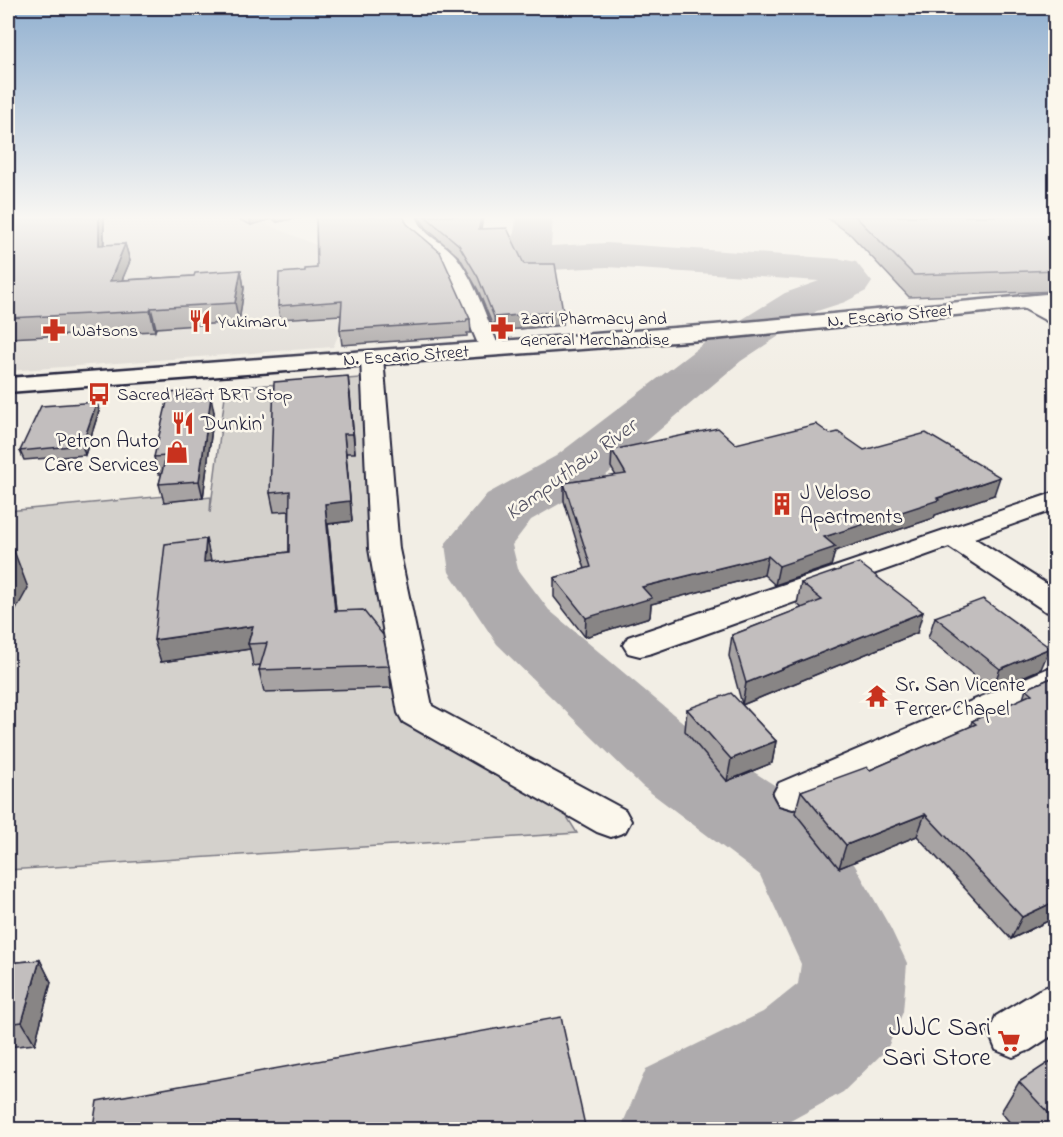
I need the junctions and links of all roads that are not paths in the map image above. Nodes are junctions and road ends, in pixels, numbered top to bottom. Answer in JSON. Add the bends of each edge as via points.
{"nodes":[{"id":1,"x":454,"y":269,"type":"edge"},
{"id":2,"x":1056,"y":299,"type":"edge"},
{"id":3,"x":1026,"y":302,"type":"junction"},
{"id":4,"x":1056,"y":320,"type":"edge"},
{"id":5,"x":489,"y":349,"type":"junction"},
{"id":6,"x":372,"y":358,"type":"junction"},
{"id":7,"x":8,"y":385,"type":"edge"},
{"id":8,"x":1056,"y":500,"type":"edge"},
{"id":9,"x":951,"y":536,"type":"junction"},
{"id":10,"x":1056,"y":604,"type":"edge"},
{"id":11,"x":640,"y":645,"type":"dead end"},
{"id":12,"x":1056,"y":677,"type":"edge"},
{"id":13,"x":793,"y":794,"type":"dead end"},
{"id":14,"x":611,"y":821,"type":"dead end"},
{"id":15,"x":1056,"y":1006,"type":"edge"},
{"id":16,"x":1013,"y":1033,"type":"dead end"}],
"edges":[{"from":1,"to":5,"type":"street"},
{"from":2,"to":3,"type":"main road","name":"N. Escario Street"},
{"from":3,"to":4,"type":"street"},
{"from":3,"to":5,"type":"main road","name":"N. Escario Street"},
{"from":5,"to":6,"type":"main road","name":"N. Escario Street"},
{"from":6,"to":7,"type":"main road","name":"N. Escario Street"},
{"from":6,"to":14,"type":"street","via":[[384,549],[416,713]]},
{"from":8,"to":9,"type":"street"},
{"from":9,"to":10,"type":"street"},
{"from":9,"to":11,"type":"street"},
{"from":12,"to":13,"type":"street"},
{"from":15,"to":16,"type":"street"}]}
